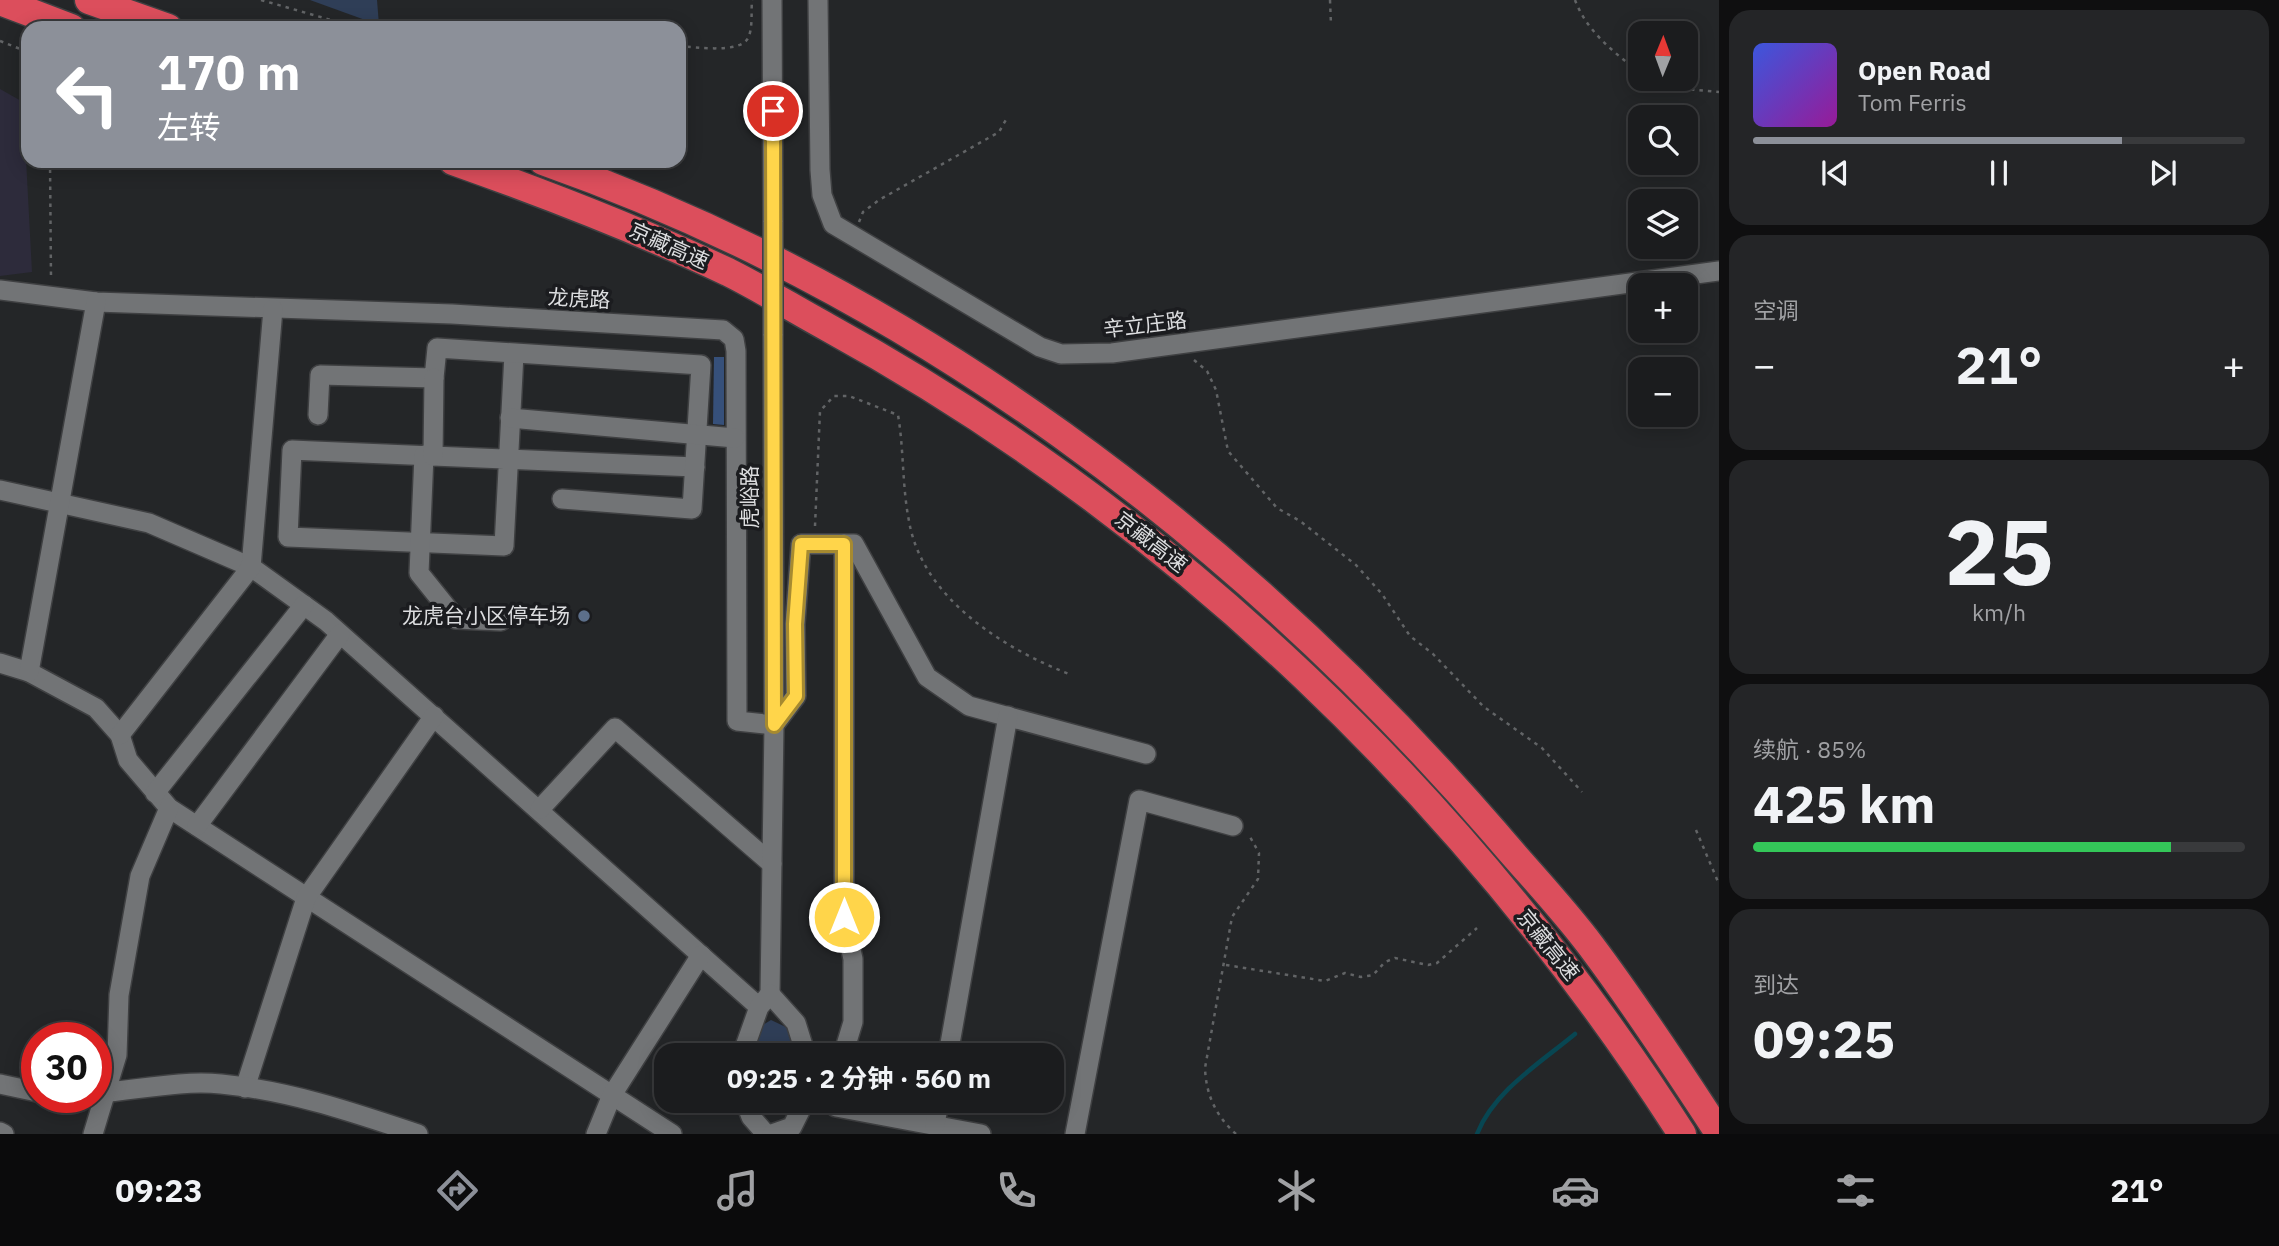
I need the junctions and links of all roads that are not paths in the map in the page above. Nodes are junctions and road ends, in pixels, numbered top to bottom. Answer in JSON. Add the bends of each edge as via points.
{"nodes":[{"id":1,"x":89,"y":0,"type":"edge"},
{"id":2,"x":772,"y":0,"type":"edge"},
{"id":3,"x":818,"y":0,"type":"edge"},
{"id":4,"x":0,"y":1,"type":"edge"},
{"id":5,"x":53,"y":21,"type":"edge"},
{"id":6,"x":148,"y":21,"type":"edge"},
{"id":7,"x":473,"y":168,"type":"edge"},
{"id":8,"x":560,"y":168,"type":"edge"},
{"id":9,"x":1719,"y":271,"type":"edge"},
{"id":10,"x":0,"y":290,"type":"edge"},
{"id":11,"x":96,"y":302,"type":"junction"},
{"id":12,"x":273,"y":309,"type":"junction"},
{"id":13,"x":514,"y":354,"type":"junction"},
{"id":14,"x":434,"y":378,"type":"junction"},
{"id":15,"x":318,"y":415,"type":"dead end"},
{"id":16,"x":510,"y":418,"type":"junction"},
{"id":17,"x":696,"y":435,"type":"junction"},
{"id":18,"x":735,"y":438,"type":"junction"},
{"id":19,"x":428,"y":456,"type":"junction"},
{"id":20,"x":508,"y":459,"type":"junction"},
{"id":21,"x":695,"y":467,"type":"junction"},
{"id":22,"x":0,"y":490,"type":"edge"},
{"id":23,"x":562,"y":499,"type":"dead end"},
{"id":24,"x":60,"y":504,"type":"junction"},
{"id":25,"x":419,"y":542,"type":"junction"},
{"id":26,"x":844,"y":544,"type":"junction"},
{"id":27,"x":251,"y":567,"type":"junction"},
{"id":28,"x":304,"y":605,"type":"junction"},
{"id":29,"x":501,"y":621,"type":"dead end"},
{"id":30,"x":340,"y":634,"type":"junction"},
{"id":31,"x":0,"y":663,"type":"edge"},
{"id":32,"x":29,"y":672,"type":"junction"},
{"id":33,"x":434,"y":716,"type":"junction"},
{"id":34,"x":1008,"y":716,"type":"junction"},
{"id":35,"x":774,"y":725,"type":"junction"},
{"id":36,"x":120,"y":735,"type":"junction"},
{"id":37,"x":1146,"y":754,"type":"dead end"},
{"id":38,"x":155,"y":793,"type":"junction"},
{"id":39,"x":169,"y":808,"type":"junction"},
{"id":40,"x":540,"y":809,"type":"junction"},
{"id":41,"x":1233,"y":826,"type":"road end"},
{"id":42,"x":197,"y":827,"type":"junction"},
{"id":43,"x":772,"y":864,"type":"junction"},
{"id":44,"x":306,"y":898,"type":"junction"},
{"id":45,"x":701,"y":955,"type":"junction"},
{"id":46,"x":764,"y":1001,"type":"junction"},
{"id":47,"x":747,"y":1043,"type":"edge"},
{"id":48,"x":802,"y":1043,"type":"edge"},
{"id":49,"x":847,"y":1043,"type":"edge"},
{"id":50,"x":950,"y":1043,"type":"edge"},
{"id":51,"x":112,"y":1068,"type":"edge"},
{"id":52,"x":0,"y":1084,"type":"edge"},
{"id":53,"x":245,"y":1088,"type":"junction"},
{"id":54,"x":21,"y":1089,"type":"edge"},
{"id":55,"x":112,"y":1091,"type":"edge"},
{"id":56,"x":612,"y":1095,"type":"junction"},
{"id":57,"x":98,"y":1113,"type":"edge"},
{"id":58,"x":750,"y":1113,"type":"edge"},
{"id":59,"x":799,"y":1113,"type":"edge"},
{"id":60,"x":879,"y":1113,"type":"edge"},
{"id":61,"x":937,"y":1113,"type":"edge"},
{"id":62,"x":935,"y":1125,"type":"junction"},
{"id":63,"x":1719,"y":1133,"type":"edge"},
{"id":64,"x":93,"y":1134,"type":"edge"},
{"id":65,"x":418,"y":1134,"type":"edge"},
{"id":66,"x":596,"y":1134,"type":"edge"},
{"id":67,"x":672,"y":1134,"type":"edge"},
{"id":68,"x":766,"y":1134,"type":"edge"},
{"id":69,"x":772,"y":1134,"type":"edge"},
{"id":70,"x":981,"y":1134,"type":"edge"},
{"id":71,"x":1075,"y":1134,"type":"edge"},
{"id":72,"x":1682,"y":1134,"type":"edge"}],
"edges":[{"from":1,"to":6,"type":"highway"},
{"from":2,"to":35,"type":"street","name":"虎峪路","bridge":true},
{"from":3,"to":9,"type":"street","name":"辛立庄路","via":[[822,195],[833,224],[1040,347],[1061,354],[1084,356]]},
{"from":4,"to":5,"type":"highway"},
{"from":7,"to":72,"type":"highway","name":"京藏高速","via":[[559,198],[730,273],[902,368],[1046,461],[1195,576],[1318,688],[1438,812],[1564,961]]},
{"from":8,"to":63,"type":"highway","name":"京藏高速","via":[[737,239],[917,340],[1066,437],[1213,551],[1340,667],[1469,803],[1590,944]]},
{"from":10,"to":11,"type":"street","name":"龙虎路"},
{"from":11,"to":12,"type":"street","name":"龙虎路"},
{"from":11,"to":24,"type":"street"},
{"from":12,"to":18,"type":"street","name":"龙虎路","via":[[723,330],[734,339],[736,351]]},
{"from":12,"to":27,"type":"street"},
{"from":13,"to":14,"type":"street","via":[[437,348]]},
{"from":13,"to":16,"type":"street"},
{"from":13,"to":17,"type":"street","via":[[701,365]]},
{"from":14,"to":15,"type":"street","via":[[320,375]]},
{"from":14,"to":19,"type":"street"},
{"from":16,"to":17,"type":"street"},
{"from":16,"to":20,"type":"street"},
{"from":17,"to":18,"type":"street"},
{"from":17,"to":21,"type":"street"},
{"from":18,"to":35,"type":"street","name":"龙虎路","via":[[737,721]]},
{"from":19,"to":20,"type":"street"},
{"from":19,"to":25,"type":"street"},
{"from":19,"to":25,"type":"street","via":[[292,450],[288,537]]},
{"from":20,"to":21,"type":"street"},
{"from":20,"to":25,"type":"street","via":[[504,546]]},
{"from":21,"to":23,"type":"street","via":[[692,509]]},
{"from":22,"to":24,"type":"street"},
{"from":24,"to":27,"type":"street","via":[[149,523]]},
{"from":24,"to":32,"type":"street"},
{"from":25,"to":29,"type":"street","via":[[419,573],[456,619]]},
{"from":26,"to":34,"type":"street","via":[[854,544],[862,556],[927,677],[969,706]]},
{"from":26,"to":35,"type":"street","via":[[801,544],[796,696]]},
{"from":26,"to":49,"type":"street","via":[[844,917],[853,959],[853,1022]]},
{"from":27,"to":28,"type":"street"},
{"from":27,"to":36,"type":"street"},
{"from":28,"to":30,"type":"street"},
{"from":28,"to":38,"type":"street"},
{"from":30,"to":33,"type":"street"},
{"from":30,"to":42,"type":"street"},
{"from":31,"to":32,"type":"street"},
{"from":32,"to":36,"type":"street","via":[[96,708]]},
{"from":33,"to":40,"type":"street"},
{"from":33,"to":44,"type":"street"},
{"from":34,"to":37,"type":"street"},
{"from":34,"to":50,"type":"street"},
{"from":35,"to":43,"type":"street","name":"虎峪路"},
{"from":36,"to":38,"type":"street","via":[[128,760]]},
{"from":38,"to":39,"type":"street"},
{"from":39,"to":42,"type":"street"},
{"from":39,"to":51,"type":"street","via":[[140,876],[119,995],[117,1055]]},
{"from":40,"to":43,"type":"street","via":[[615,728]]},
{"from":40,"to":45,"type":"street"},
{"from":41,"to":71,"type":"street","via":[[1139,800]]},
{"from":42,"to":44,"type":"street"},
{"from":43,"to":46,"type":"street","name":"虎峪路"},
{"from":44,"to":53,"type":"street"},
{"from":44,"to":56,"type":"street"},
{"from":45,"to":46,"type":"street"},
{"from":45,"to":56,"type":"street"},
{"from":46,"to":47,"type":"street","name":"虎峪路"},
{"from":46,"to":48,"type":"street","via":[[796,1023]]},
{"from":52,"to":54,"type":"street"},
{"from":53,"to":55,"type":"street","via":[[219,1084]]},
{"from":53,"to":65,"type":"street","via":[[316,1099]]},
{"from":56,"to":66,"type":"street"},
{"from":56,"to":67,"type":"street"},
{"from":57,"to":64,"type":"street"},
{"from":58,"to":68,"type":"street"},
{"from":59,"to":69,"type":"street","via":[[792,1127]]},
{"from":60,"to":62,"type":"street"},
{"from":61,"to":62,"type":"street"},
{"from":62,"to":70,"type":"street"}]}
